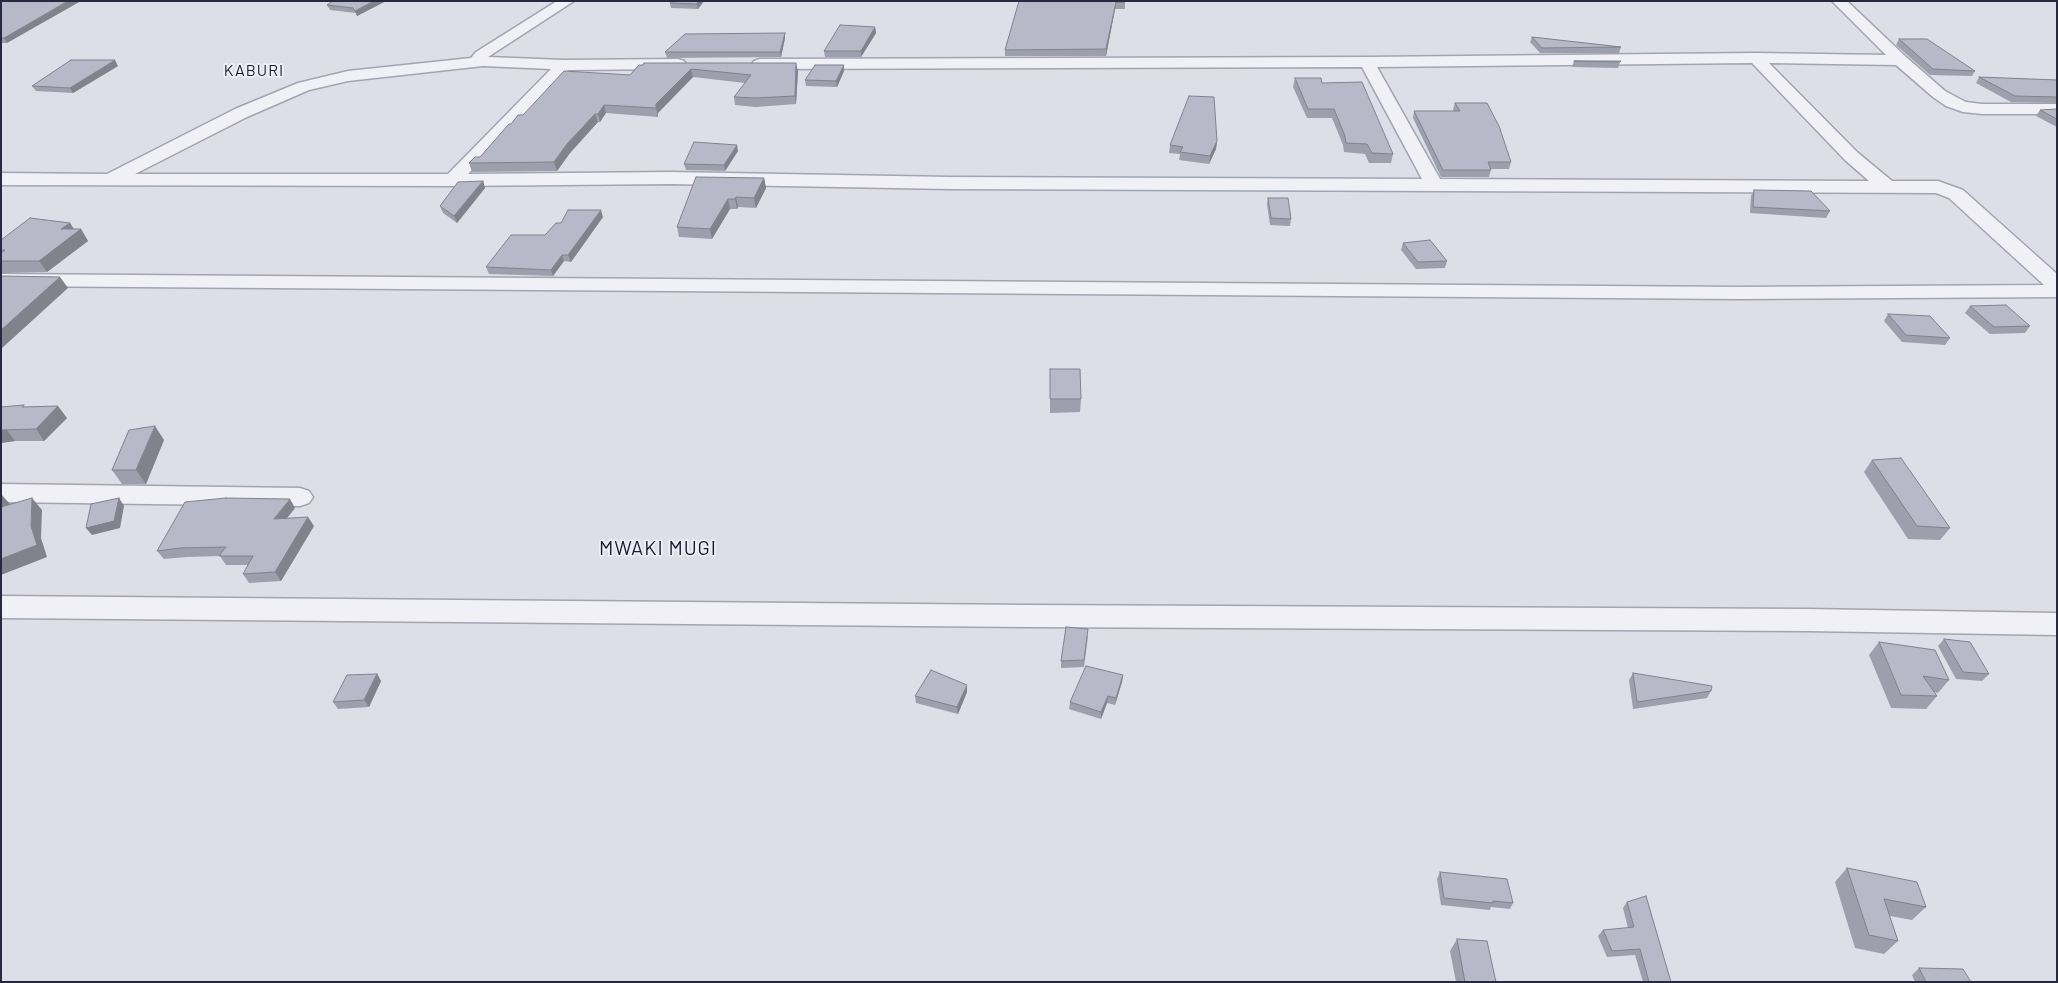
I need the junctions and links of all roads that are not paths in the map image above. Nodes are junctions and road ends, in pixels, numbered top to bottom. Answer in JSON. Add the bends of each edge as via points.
{"nodes":[{"id":1,"x":567,"y":1,"type":"edge"},
{"id":2,"x":1839,"y":1,"type":"edge"},
{"id":3,"x":1756,"y":58,"type":"junction"},
{"id":4,"x":1900,"y":60,"type":"junction"},
{"id":5,"x":482,"y":62,"type":"junction"},
{"id":6,"x":1366,"y":62,"type":"junction"},
{"id":7,"x":690,"y":64,"type":"edge"},
{"id":8,"x":749,"y":64,"type":"edge"},
{"id":9,"x":564,"y":65,"type":"junction"},
{"id":10,"x":2057,"y":109,"type":"edge"},
{"id":11,"x":1,"y":179,"type":"edge"},
{"id":12,"x":109,"y":180,"type":"junction"},
{"id":13,"x":452,"y":180,"type":"junction"},
{"id":14,"x":1434,"y":185,"type":"junction"},
{"id":15,"x":1886,"y":186,"type":"junction"},
{"id":16,"x":1,"y":280,"type":"edge"},
{"id":17,"x":2057,"y":285,"type":"edge"},
{"id":18,"x":2057,"y":291,"type":"edge"},
{"id":19,"x":1,"y":493,"type":"edge"},
{"id":20,"x":300,"y":497,"type":"dead end"},
{"id":21,"x":1,"y":607,"type":"edge"},
{"id":22,"x":2057,"y":624,"type":"edge"}],
"edges":[{"from":1,"to":5,"type":"street","via":[[481,55],[478,59]]},
{"from":2,"to":4,"type":"street"},
{"from":3,"to":4,"type":"street"},
{"from":3,"to":6,"type":"street"},
{"from":3,"to":15,"type":"street","via":[[1851,156]]},
{"from":4,"to":10,"type":"street","via":[[1939,94],[1963,107]]},
{"from":5,"to":9,"type":"street"},
{"from":5,"to":12,"type":"street","via":[[348,76],[304,86],[240,113]]},
{"from":6,"to":8,"type":"street"},
{"from":6,"to":14,"type":"street"},
{"from":7,"to":9,"type":"street"},
{"from":9,"to":13,"type":"street"},
{"from":11,"to":12,"type":"street"},
{"from":12,"to":13,"type":"street"},
{"from":13,"to":14,"type":"street","via":[[671,178]]},
{"from":14,"to":15,"type":"street"},
{"from":15,"to":17,"type":"street","via":[[1938,188],[1956,194]]},
{"from":16,"to":18,"type":"street","via":[[1738,293]]},
{"from":19,"to":20,"type":"street"},
{"from":21,"to":22,"type":"street"}]}
